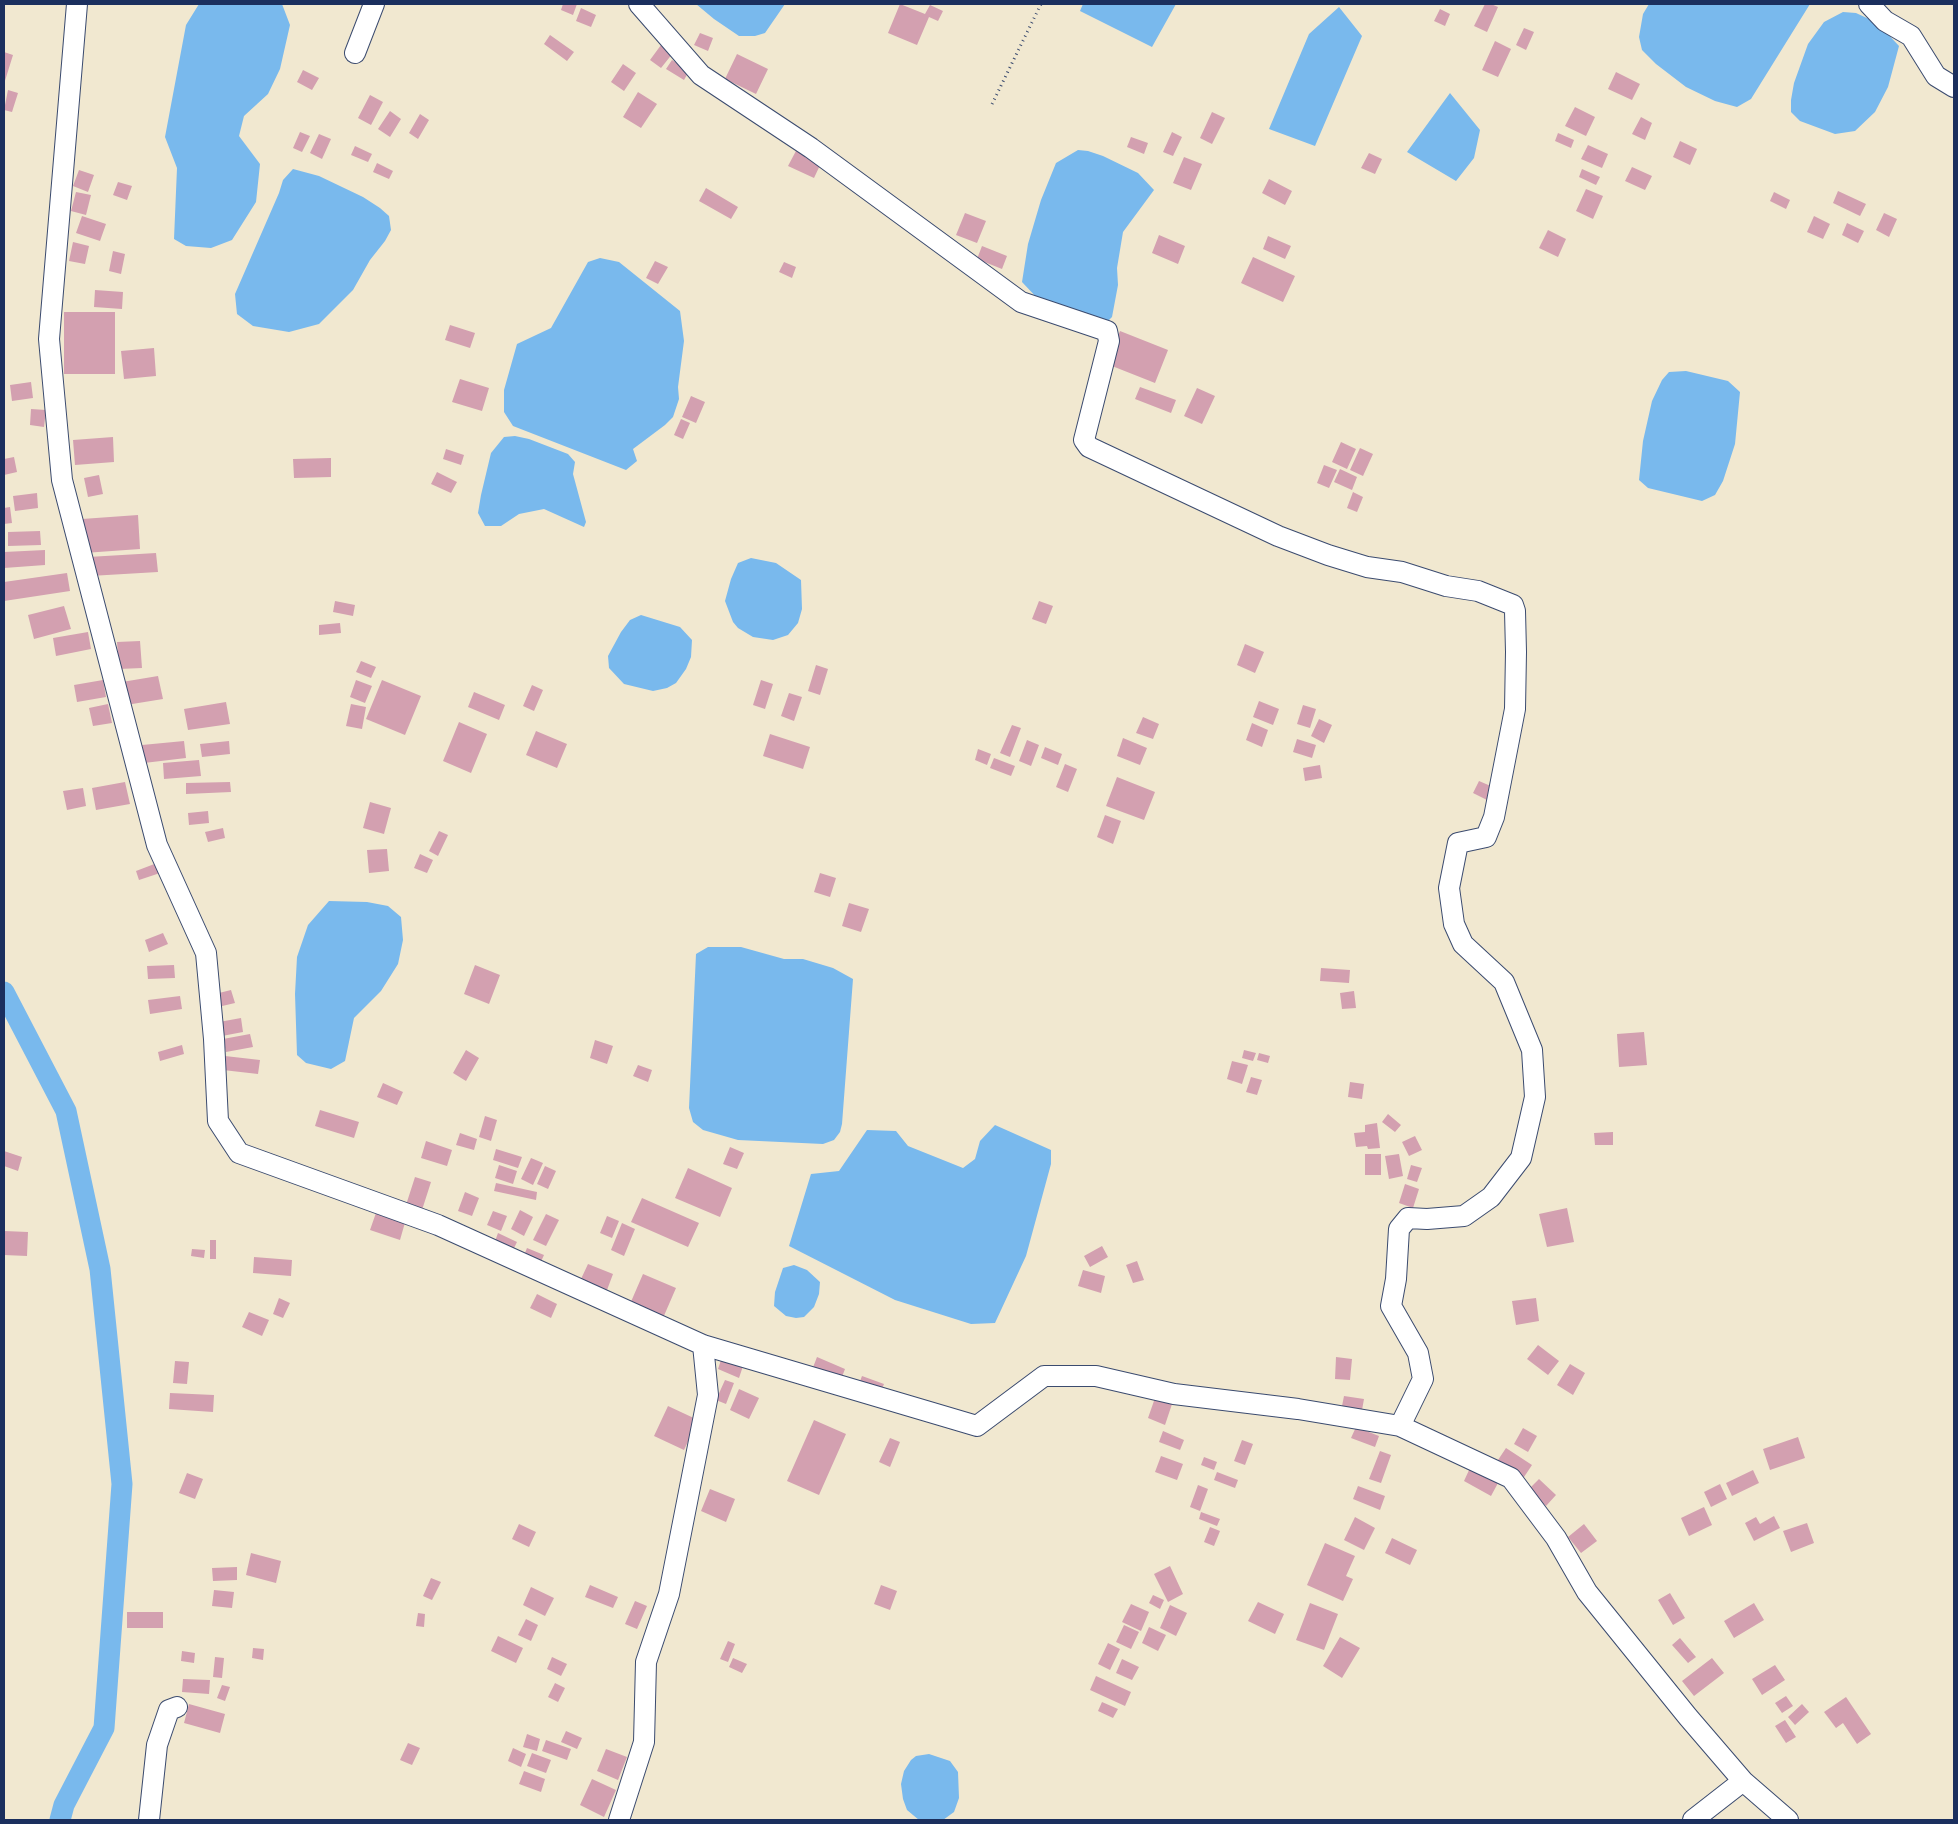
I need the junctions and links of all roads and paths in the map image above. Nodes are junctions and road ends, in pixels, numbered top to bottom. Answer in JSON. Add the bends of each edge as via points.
{"nodes":[{"id":1,"x":77,"y":4,"type":"edge"},
{"id":2,"x":374,"y":4,"type":"edge"},
{"id":3,"x":639,"y":4,"type":"edge"},
{"id":4,"x":1041,"y":4,"type":"edge"},
{"id":5,"x":1869,"y":4,"type":"edge"},
{"id":6,"x":355,"y":53,"type":"dead end"},
{"id":7,"x":1954,"y":87,"type":"edge"},
{"id":8,"x":992,"y":104,"type":"dead end"},
{"id":9,"x":703,"y":1345,"type":"junction"},
{"id":10,"x":1400,"y":1426,"type":"junction"},
{"id":11,"x":178,"y":1707,"type":"dead end"},
{"id":12,"x":1743,"y":1780,"type":"junction"},
{"id":13,"x":149,"y":1820,"type":"edge"},
{"id":14,"x":619,"y":1820,"type":"edge"},
{"id":15,"x":1694,"y":1820,"type":"edge"},
{"id":16,"x":1788,"y":1820,"type":"edge"}],
"edges":[{"from":1,"to":9,"type":"street","via":[[49,339],[62,480],[157,845],[206,953],[218,1121],[239,1153],[438,1225]]},
{"from":2,"to":6,"type":"street"},
{"from":3,"to":10,"type":"street","via":[[701,75],[811,148],[1021,302],[1107,331],[1109,341],[1084,440],[1088,447],[1278,536],[1328,555],[1446,586],[1478,591],[1513,605],[1516,623],[1515,709],[1494,817],[1486,837],[1458,843],[1450,888],[1454,924],[1463,944],[1504,982],[1532,1050],[1535,1097],[1521,1158],[1491,1197],[1464,1216],[1408,1218],[1399,1229],[1392,1306],[1418,1353],[1423,1378]]},
{"from":4,"to":8,"type":"path"},
{"from":5,"to":7,"type":"street","via":[[1885,21],[1910,36],[1936,76]]},
{"from":9,"to":10,"type":"street","via":[[977,1426],[1044,1376],[1096,1376],[1174,1394],[1298,1409]]},
{"from":9,"to":14,"type":"street","via":[[708,1395],[670,1594],[646,1662],[644,1742]]},
{"from":10,"to":12,"type":"street","via":[[1510,1478],[1556,1538],[1587,1592],[1688,1718]]},
{"from":11,"to":13,"type":"street","via":[[168,1710],[157,1745]]},
{"from":12,"to":15,"type":"street"},
{"from":12,"to":16,"type":"street"}]}
